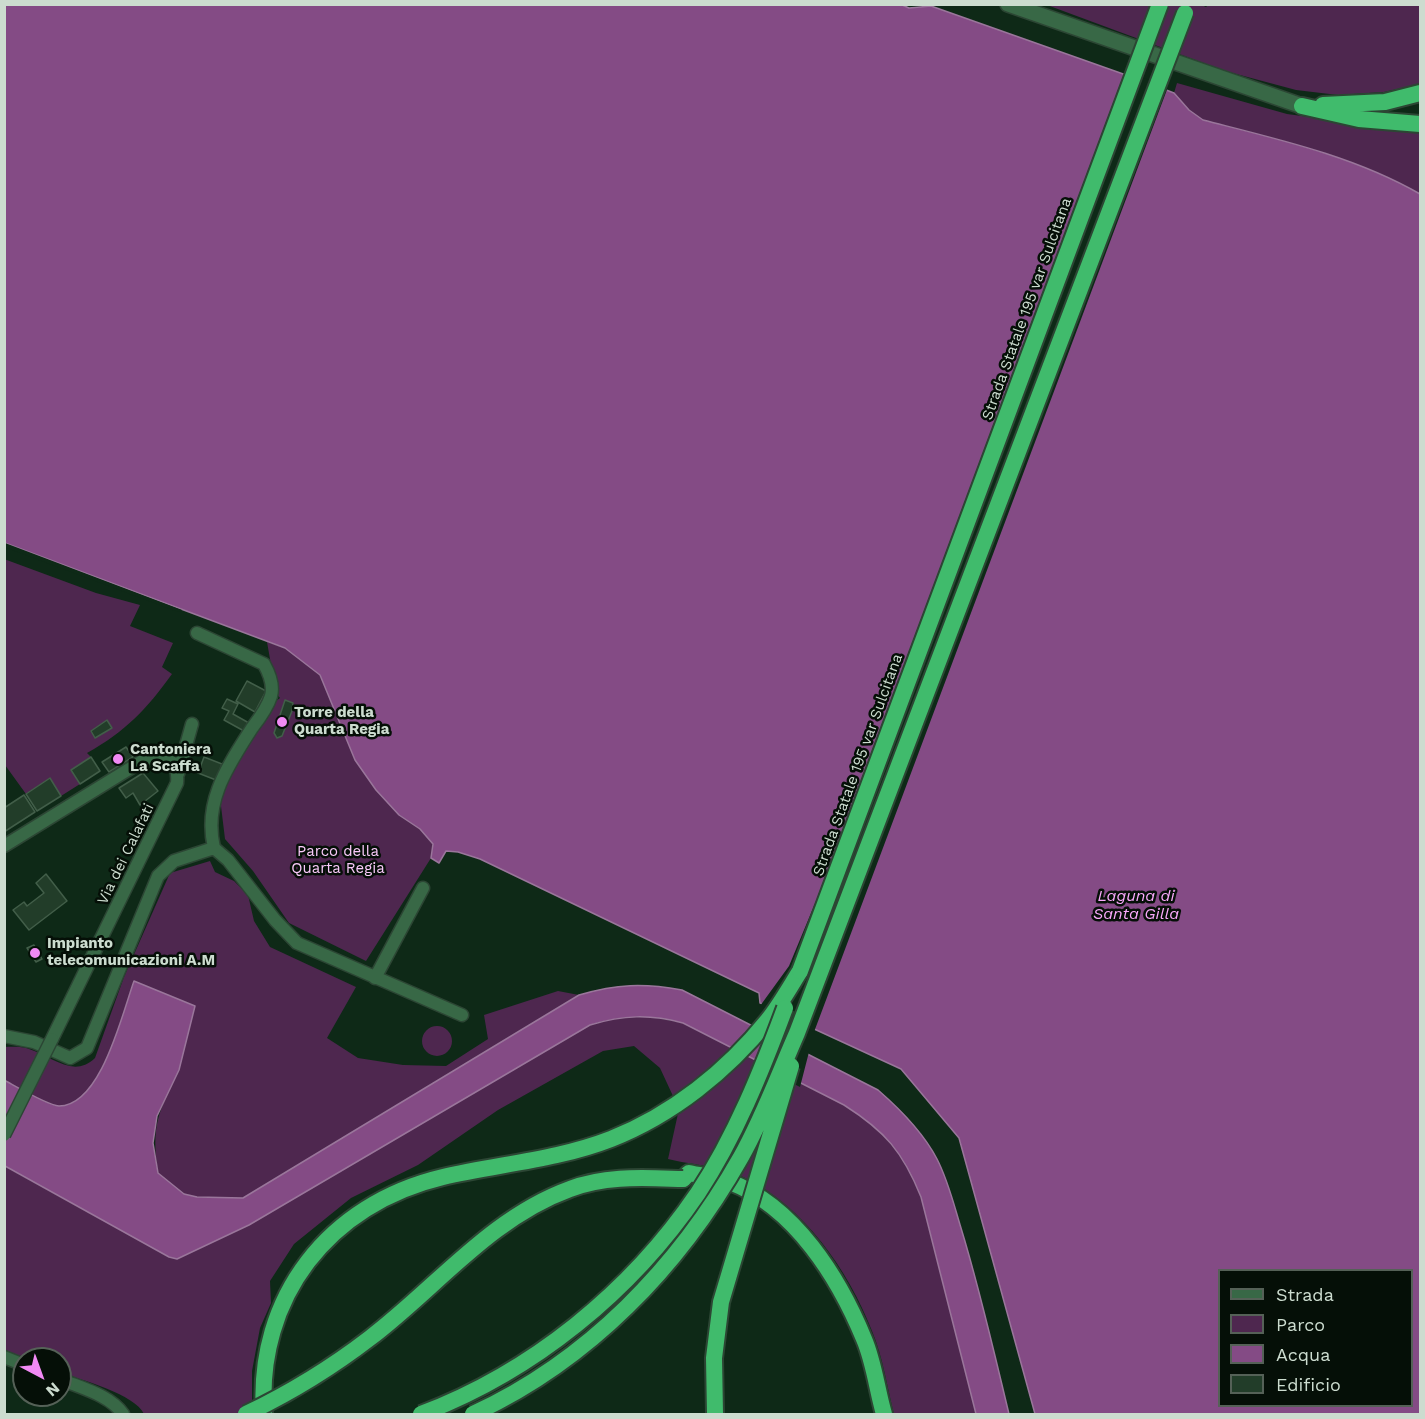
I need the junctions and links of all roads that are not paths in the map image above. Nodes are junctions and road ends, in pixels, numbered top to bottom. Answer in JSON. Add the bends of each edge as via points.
{"nodes":[{"id":1,"x":1160,"y":4,"type":"edge"},
{"id":2,"x":1014,"y":6,"type":"edge"},
{"id":3,"x":1187,"y":9,"type":"edge"},
{"id":4,"x":1420,"y":93,"type":"edge"},
{"id":5,"x":1302,"y":106,"type":"junction"},
{"id":6,"x":1420,"y":124,"type":"edge"},
{"id":7,"x":197,"y":633,"type":"dead end"},
{"id":8,"x":192,"y":724,"type":"dead end"},
{"id":9,"x":178,"y":774,"type":"junction"},
{"id":10,"x":4,"y":846,"type":"edge"},
{"id":11,"x":214,"y":848,"type":"junction"},
{"id":12,"x":423,"y":888,"type":"dead end"},
{"id":13,"x":800,"y":970,"type":"junction"},
{"id":14,"x":375,"y":978,"type":"junction"},
{"id":15,"x":462,"y":1015,"type":"dead end"},
{"id":16,"x":798,"y":1033,"type":"junction"},
{"id":17,"x":4,"y":1036,"type":"edge"},
{"id":18,"x":4,"y":1135,"type":"edge"},
{"id":19,"x":72,"y":1384,"type":"edge"},
{"id":20,"x":123,"y":1414,"type":"edge"},
{"id":21,"x":246,"y":1414,"type":"edge"},
{"id":22,"x":264,"y":1414,"type":"edge"},
{"id":23,"x":421,"y":1414,"type":"edge"},
{"id":24,"x":473,"y":1414,"type":"edge"},
{"id":25,"x":715,"y":1414,"type":"edge"},
{"id":26,"x":884,"y":1414,"type":"edge"}],
"edges":[{"from":1,"to":13,"type":"highway","name":"Strada Statale 195 var Sulcitana","bridge":true},
{"from":2,"to":5,"type":"street"},
{"from":3,"to":16,"type":"highway","bridge":true},
{"from":4,"to":5,"type":"highway","via":[[1385,102]]},
{"from":5,"to":6,"type":"highway","via":[[1359,119]]},
{"from":7,"to":11,"type":"street","via":[[264,664],[270,675],[271,695],[232,759],[212,802],[210,833]]},
{"from":8,"to":9,"type":"street","name":"Via dei Calafati"},
{"from":9,"to":10,"type":"street","via":[[171,759],[158,755],[147,758]]},
{"from":9,"to":18,"type":"street","name":"Via dei Calafati","bridge":true,"via":[[177,783]]},
{"from":11,"to":14,"type":"street","via":[[297,943]]},
{"from":11,"to":17,"type":"street","via":[[174,861],[158,876],[87,1048],[75,1057],[64,1057],[34,1042]]},
{"from":12,"to":14,"type":"street"},
{"from":13,"to":22,"type":"highway","via":[[768,1020],[715,1076],[683,1099],[612,1138],[561,1155],[441,1178],[377,1202],[350,1219],[325,1240],[291,1285],[276,1318],[262,1386]]},
{"from":13,"to":23,"type":"highway","name":"Strada Statale 195 var Sulcitana","bridge":true,"via":[[774,1039],[727,1141],[698,1192],[662,1240],[593,1311],[540,1351],[486,1385]]},
{"from":14,"to":15,"type":"street"},
{"from":16,"to":24,"type":"highway","bridge":true,"via":[[742,1155],[689,1238],[654,1281],[602,1331],[550,1370]]},
{"from":16,"to":25,"type":"highway","bridge":true,"via":[[779,1112],[721,1302],[714,1358]]},
{"from":19,"to":20,"type":"street","via":[[118,1407]]},
{"from":21,"to":26,"type":"highway","bridge":true,"via":[[299,1388],[370,1338],[503,1224],[537,1204],[571,1188],[614,1178],[683,1179],[689,1173],[729,1182],[762,1199],[806,1240],[838,1284],[865,1341]]}]}
